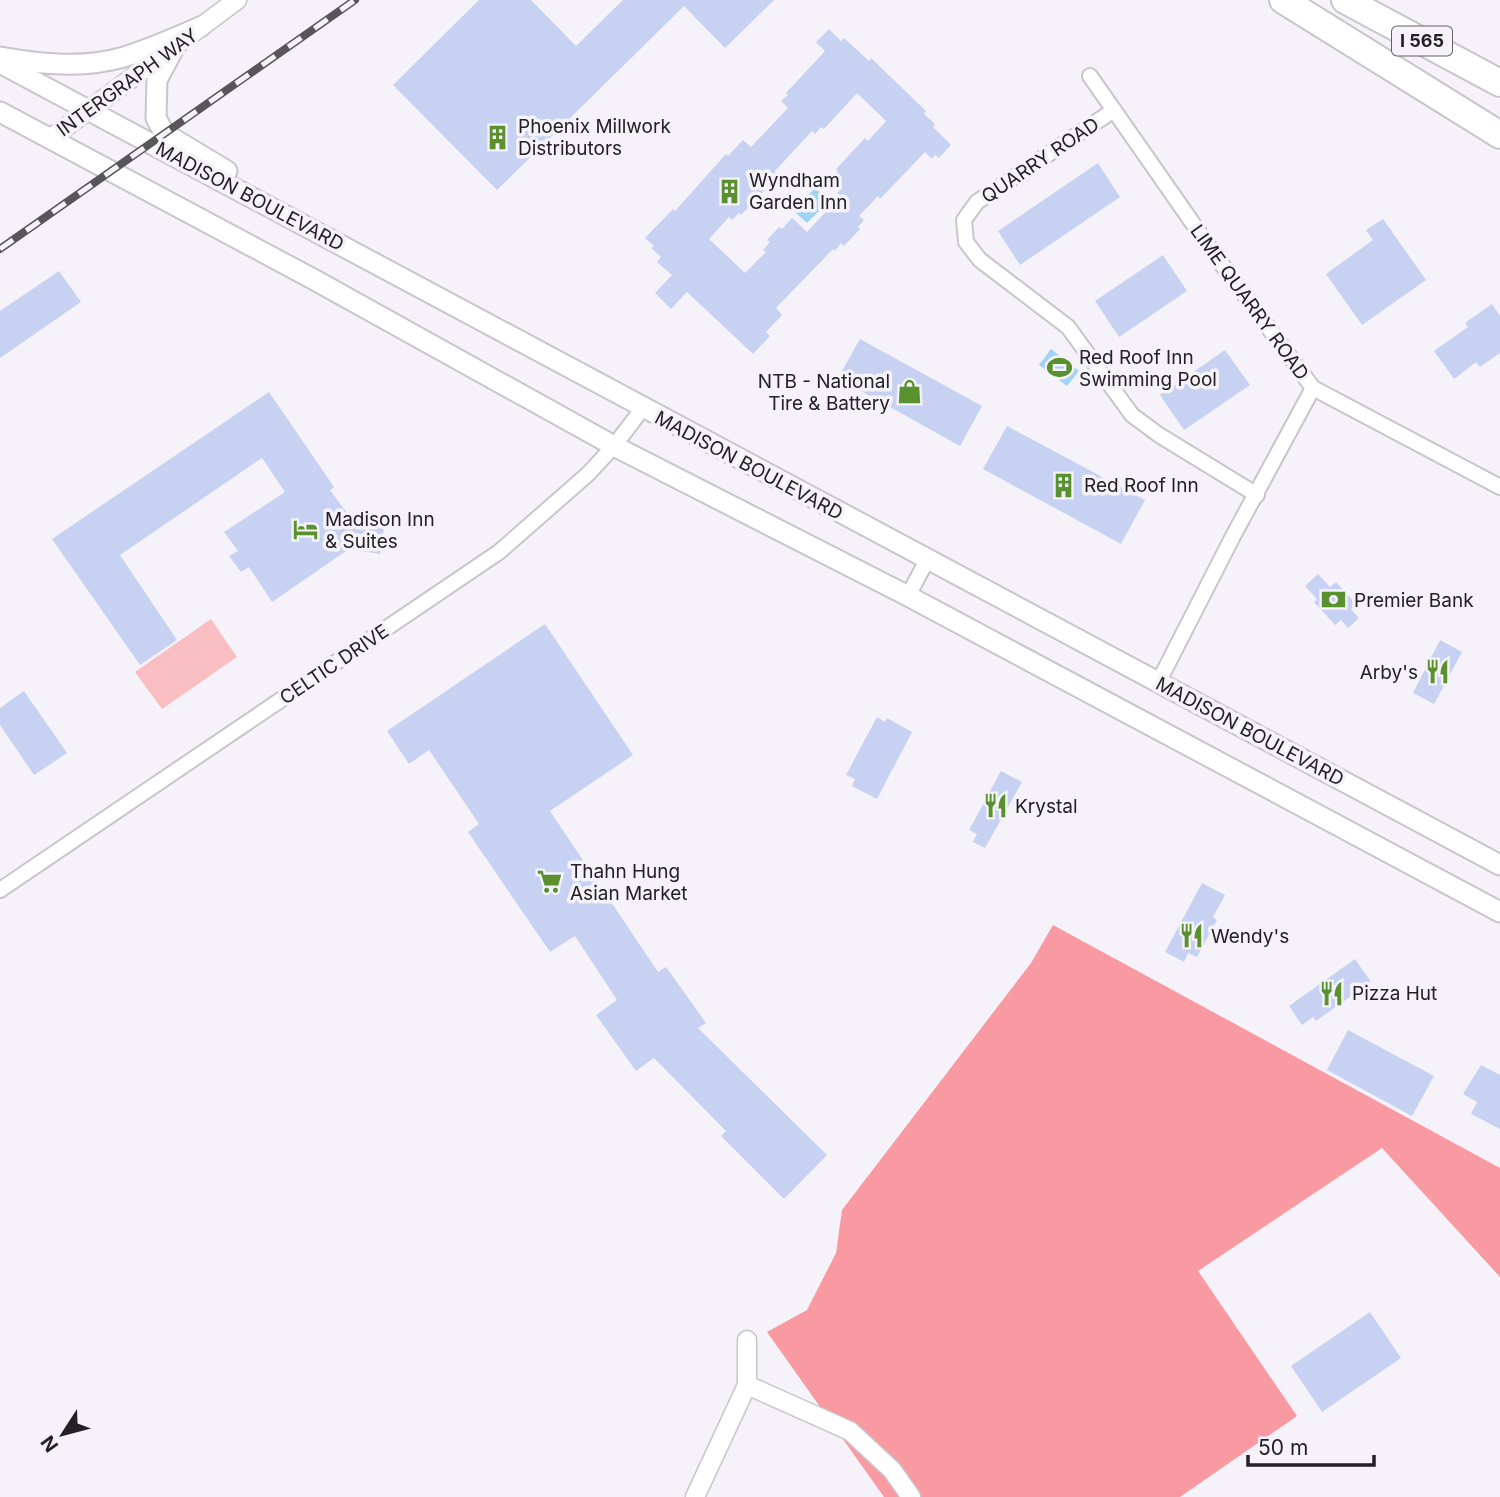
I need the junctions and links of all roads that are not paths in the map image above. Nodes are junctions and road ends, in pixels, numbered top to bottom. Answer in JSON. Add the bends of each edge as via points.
{"nodes":[{"id":1,"x":237,"y":0,"type":"edge"},
{"id":2,"x":1283,"y":0,"type":"edge"},
{"id":3,"x":1345,"y":0,"type":"edge"},
{"id":4,"x":200,"y":27,"type":"junction"},
{"id":5,"x":175,"y":47,"type":"junction"},
{"id":6,"x":0,"y":57,"type":"edge"},
{"id":7,"x":0,"y":63,"type":"edge"},
{"id":8,"x":1090,"y":76,"type":"dead end"},
{"id":9,"x":1500,"y":83,"type":"edge"},
{"id":10,"x":1114,"y":110,"type":"junction"},
{"id":11,"x":87,"y":111,"type":"junction"},
{"id":12,"x":0,"y":112,"type":"edge"},
{"id":13,"x":1500,"y":135,"type":"edge"},
{"id":14,"x":51,"y":138,"type":"junction"},
{"id":15,"x":286,"y":217,"type":"junction"},
{"id":16,"x":1313,"y":388,"type":"junction"},
{"id":17,"x":643,"y":408,"type":"junction"},
{"id":18,"x":614,"y":446,"type":"junction"},
{"id":19,"x":1500,"y":487,"type":"edge"},
{"id":20,"x":1257,"y":495,"type":"junction"},
{"id":21,"x":928,"y":560,"type":"junction"},
{"id":22,"x":908,"y":596,"type":"junction"},
{"id":23,"x":1158,"y":683,"type":"junction"},
{"id":24,"x":1500,"y":864,"type":"edge"},
{"id":25,"x":0,"y":891,"type":"edge"},
{"id":26,"x":1500,"y":912,"type":"edge"},
{"id":27,"x":747,"y":1340,"type":"dead end"},
{"id":28,"x":747,"y":1385,"type":"junction"},
{"id":29,"x":695,"y":1497,"type":"edge"},
{"id":30,"x":911,"y":1497,"type":"edge"}],
"edges":[{"from":1,"to":4,"type":"street","name":"INTERGRAPH WAY"},
{"from":2,"to":13,"type":"highway"},
{"from":3,"to":9,"type":"highway","number":"I 565"},
{"from":4,"to":5,"type":"street","name":"INTERGRAPH WAY"},
{"from":4,"to":6,"type":"main road","via":[[123,57],[94,63],[60,65]]},
{"from":5,"to":11,"type":"street","name":"INTERGRAPH WAY"},
{"from":5,"to":15,"type":"main road","via":[[157,80],[156,118],[164,133],[229,172]]},
{"from":7,"to":11,"type":"main road","name":"MADISON BOULEVARD"},
{"from":8,"to":10,"type":"street","name":"LIME QUARRY ROAD"},
{"from":10,"to":16,"type":"street","name":"LIME QUARRY ROAD"},
{"from":10,"to":20,"type":"street","name":"QUARRY ROAD","via":[[977,202],[964,220],[966,242],[980,261],[1068,327],[1132,415]]},
{"from":11,"to":14,"type":"street","name":"INTERGRAPH WAY"},
{"from":11,"to":15,"type":"main road","name":"MADISON BOULEVARD"},
{"from":12,"to":14,"type":"main road"},
{"from":14,"to":18,"type":"main road"},
{"from":15,"to":17,"type":"main road","name":"MADISON BOULEVARD"},
{"from":16,"to":19,"type":"street","name":"LIME QUARRY ROAD"},
{"from":16,"to":20,"type":"street"},
{"from":17,"to":18,"type":"street","name":"CELTIC DRIVE"},
{"from":17,"to":21,"type":"main road","name":"MADISON BOULEVARD"},
{"from":18,"to":22,"type":"main road"},
{"from":18,"to":25,"type":"street","name":"CELTIC DRIVE","via":[[499,552]]},
{"from":20,"to":23,"type":"street"},
{"from":21,"to":22,"type":"street"},
{"from":21,"to":23,"type":"main road","name":"MADISON BOULEVARD"},
{"from":22,"to":26,"type":"main road"},
{"from":23,"to":24,"type":"main road","name":"MADISON BOULEVARD"},
{"from":27,"to":28,"type":"street"},
{"from":28,"to":29,"type":"street"},
{"from":28,"to":30,"type":"street","via":[[850,1431],[892,1471]]}]}
